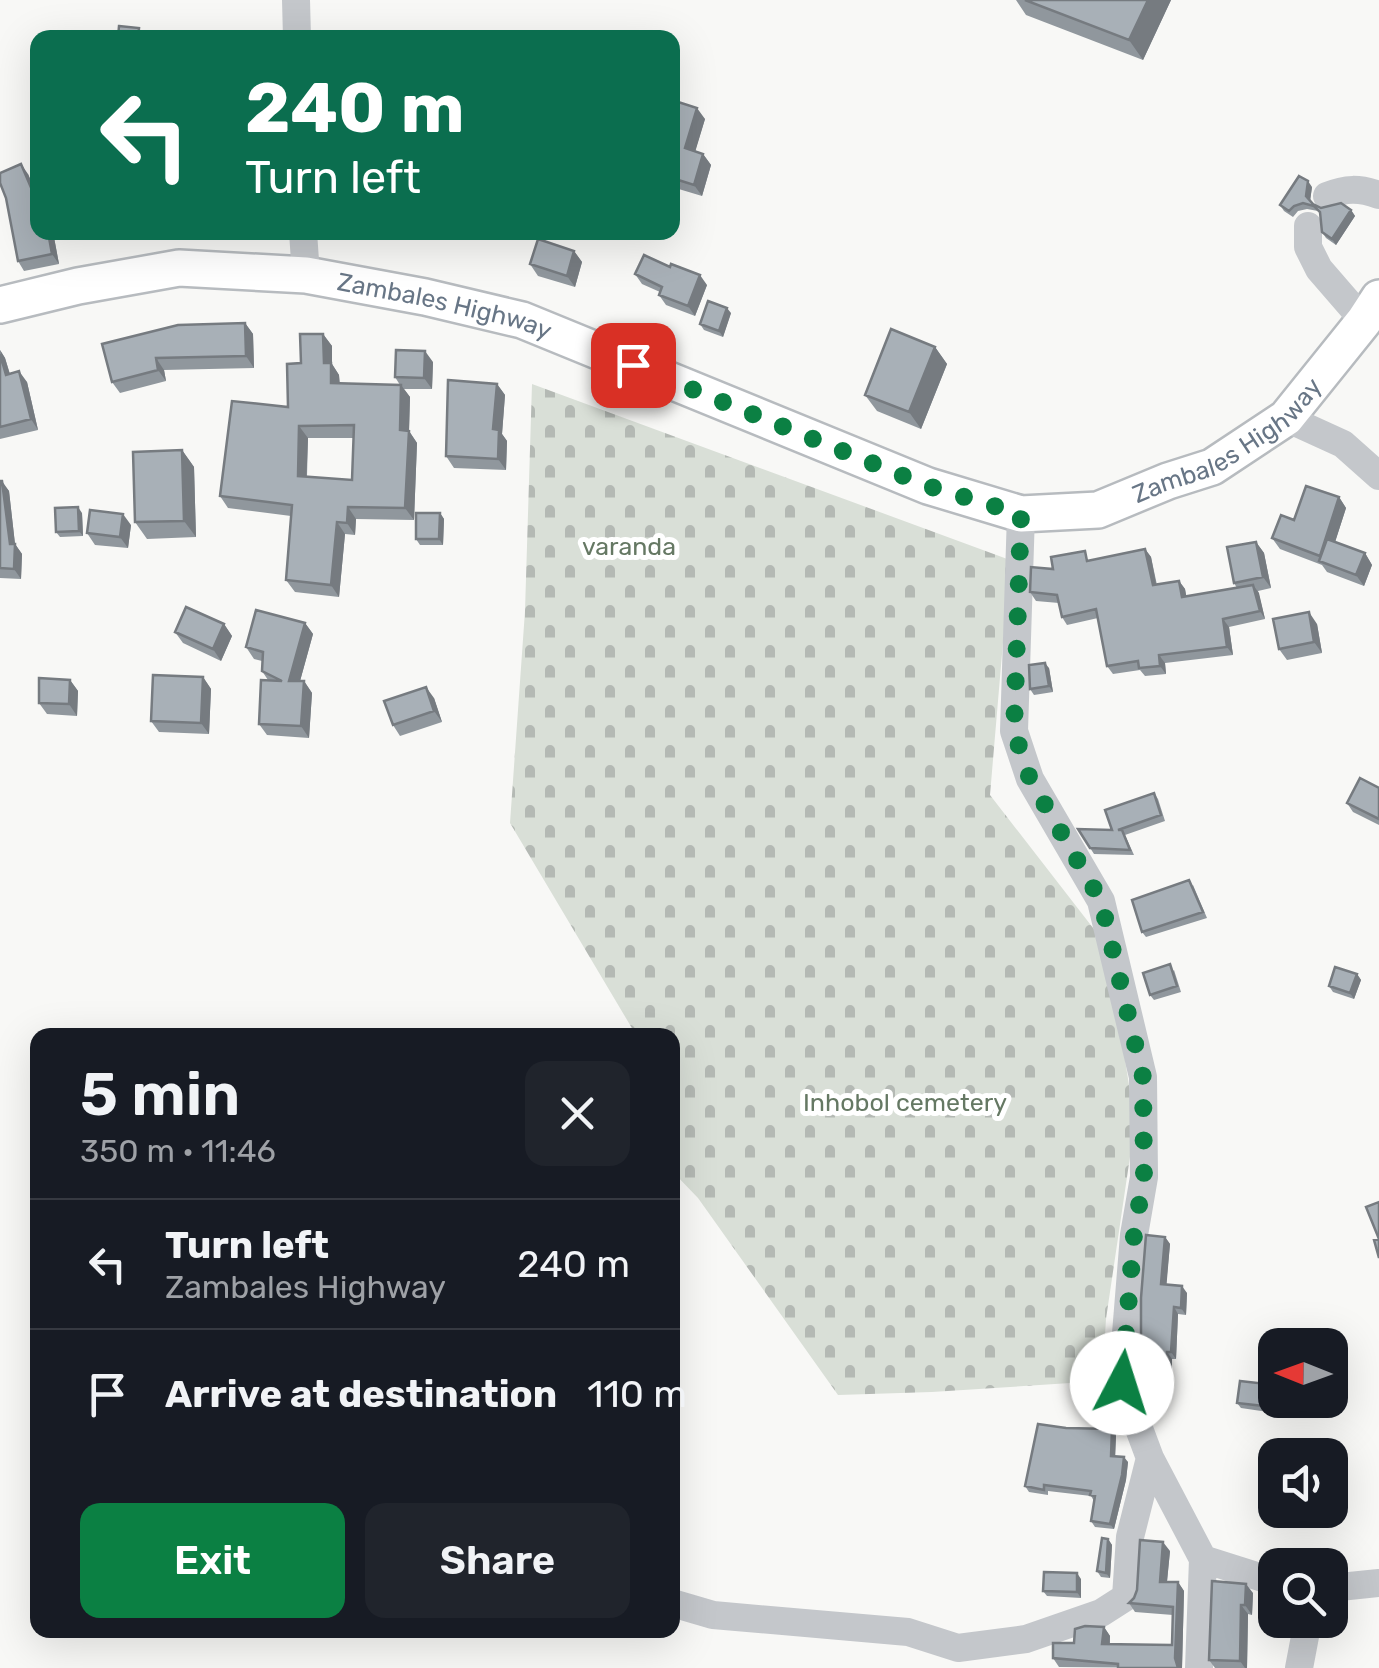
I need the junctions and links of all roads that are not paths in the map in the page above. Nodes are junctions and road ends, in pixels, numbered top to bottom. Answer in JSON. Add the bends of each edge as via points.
{"nodes":[{"id":1,"x":296,"y":0,"type":"edge"},
{"id":2,"x":297,"y":30,"type":"edge"},
{"id":3,"x":1379,"y":195,"type":"edge"},
{"id":4,"x":1326,"y":196,"type":"dead end"},
{"id":5,"x":1308,"y":226,"type":"dead end"},
{"id":6,"x":304,"y":240,"type":"edge"},
{"id":7,"x":306,"y":275,"type":"junction"},
{"id":8,"x":0,"y":305,"type":"edge"},
{"id":9,"x":1372,"y":309,"type":"edge"},
{"id":10,"x":1286,"y":418,"type":"junction"},
{"id":11,"x":1379,"y":476,"type":"edge"},
{"id":12,"x":1021,"y":514,"type":"junction"},
{"id":13,"x":1150,"y":1458,"type":"junction"},
{"id":14,"x":1203,"y":1559,"type":"junction"},
{"id":15,"x":1258,"y":1577,"type":"edge"},
{"id":16,"x":1379,"y":1583,"type":"edge"},
{"id":17,"x":1348,"y":1586,"type":"edge"},
{"id":18,"x":680,"y":1605,"type":"edge"},
{"id":19,"x":1304,"y":1638,"type":"edge"},
{"id":20,"x":1199,"y":1668,"type":"edge"},
{"id":21,"x":1299,"y":1668,"type":"edge"}],
"edges":[{"from":1,"to":2,"type":"street"},
{"from":3,"to":4,"type":"street","via":[[1345,188]]},
{"from":5,"to":9,"type":"street","via":[[1308,248],[1319,269]]},
{"from":6,"to":7,"type":"street"},
{"from":7,"to":8,"type":"main road","name":"Zambales Highway","via":[[179,268]]},
{"from":7,"to":12,"type":"main road","name":"Zambales Highway","via":[[522,320],[928,486]]},
{"from":9,"to":10,"type":"main road","name":"Zambales Highway"},
{"from":10,"to":11,"type":"street","via":[[1343,444]]},
{"from":10,"to":12,"type":"main road","name":"Zambales Highway","via":[[1212,467],[1098,510]]},
{"from":12,"to":13,"type":"street","via":[[1014,731],[1030,779],[1101,901],[1143,1077],[1144,1176],[1122,1383]]},
{"from":13,"to":14,"type":"street"},
{"from":13,"to":18,"type":"street","via":[[1130,1537],[1126,1598],[1026,1639],[958,1648],[908,1632],[713,1615]]},
{"from":14,"to":15,"type":"street"},
{"from":14,"to":20,"type":"street"},
{"from":16,"to":17,"type":"street"},
{"from":19,"to":21,"type":"street"}]}
